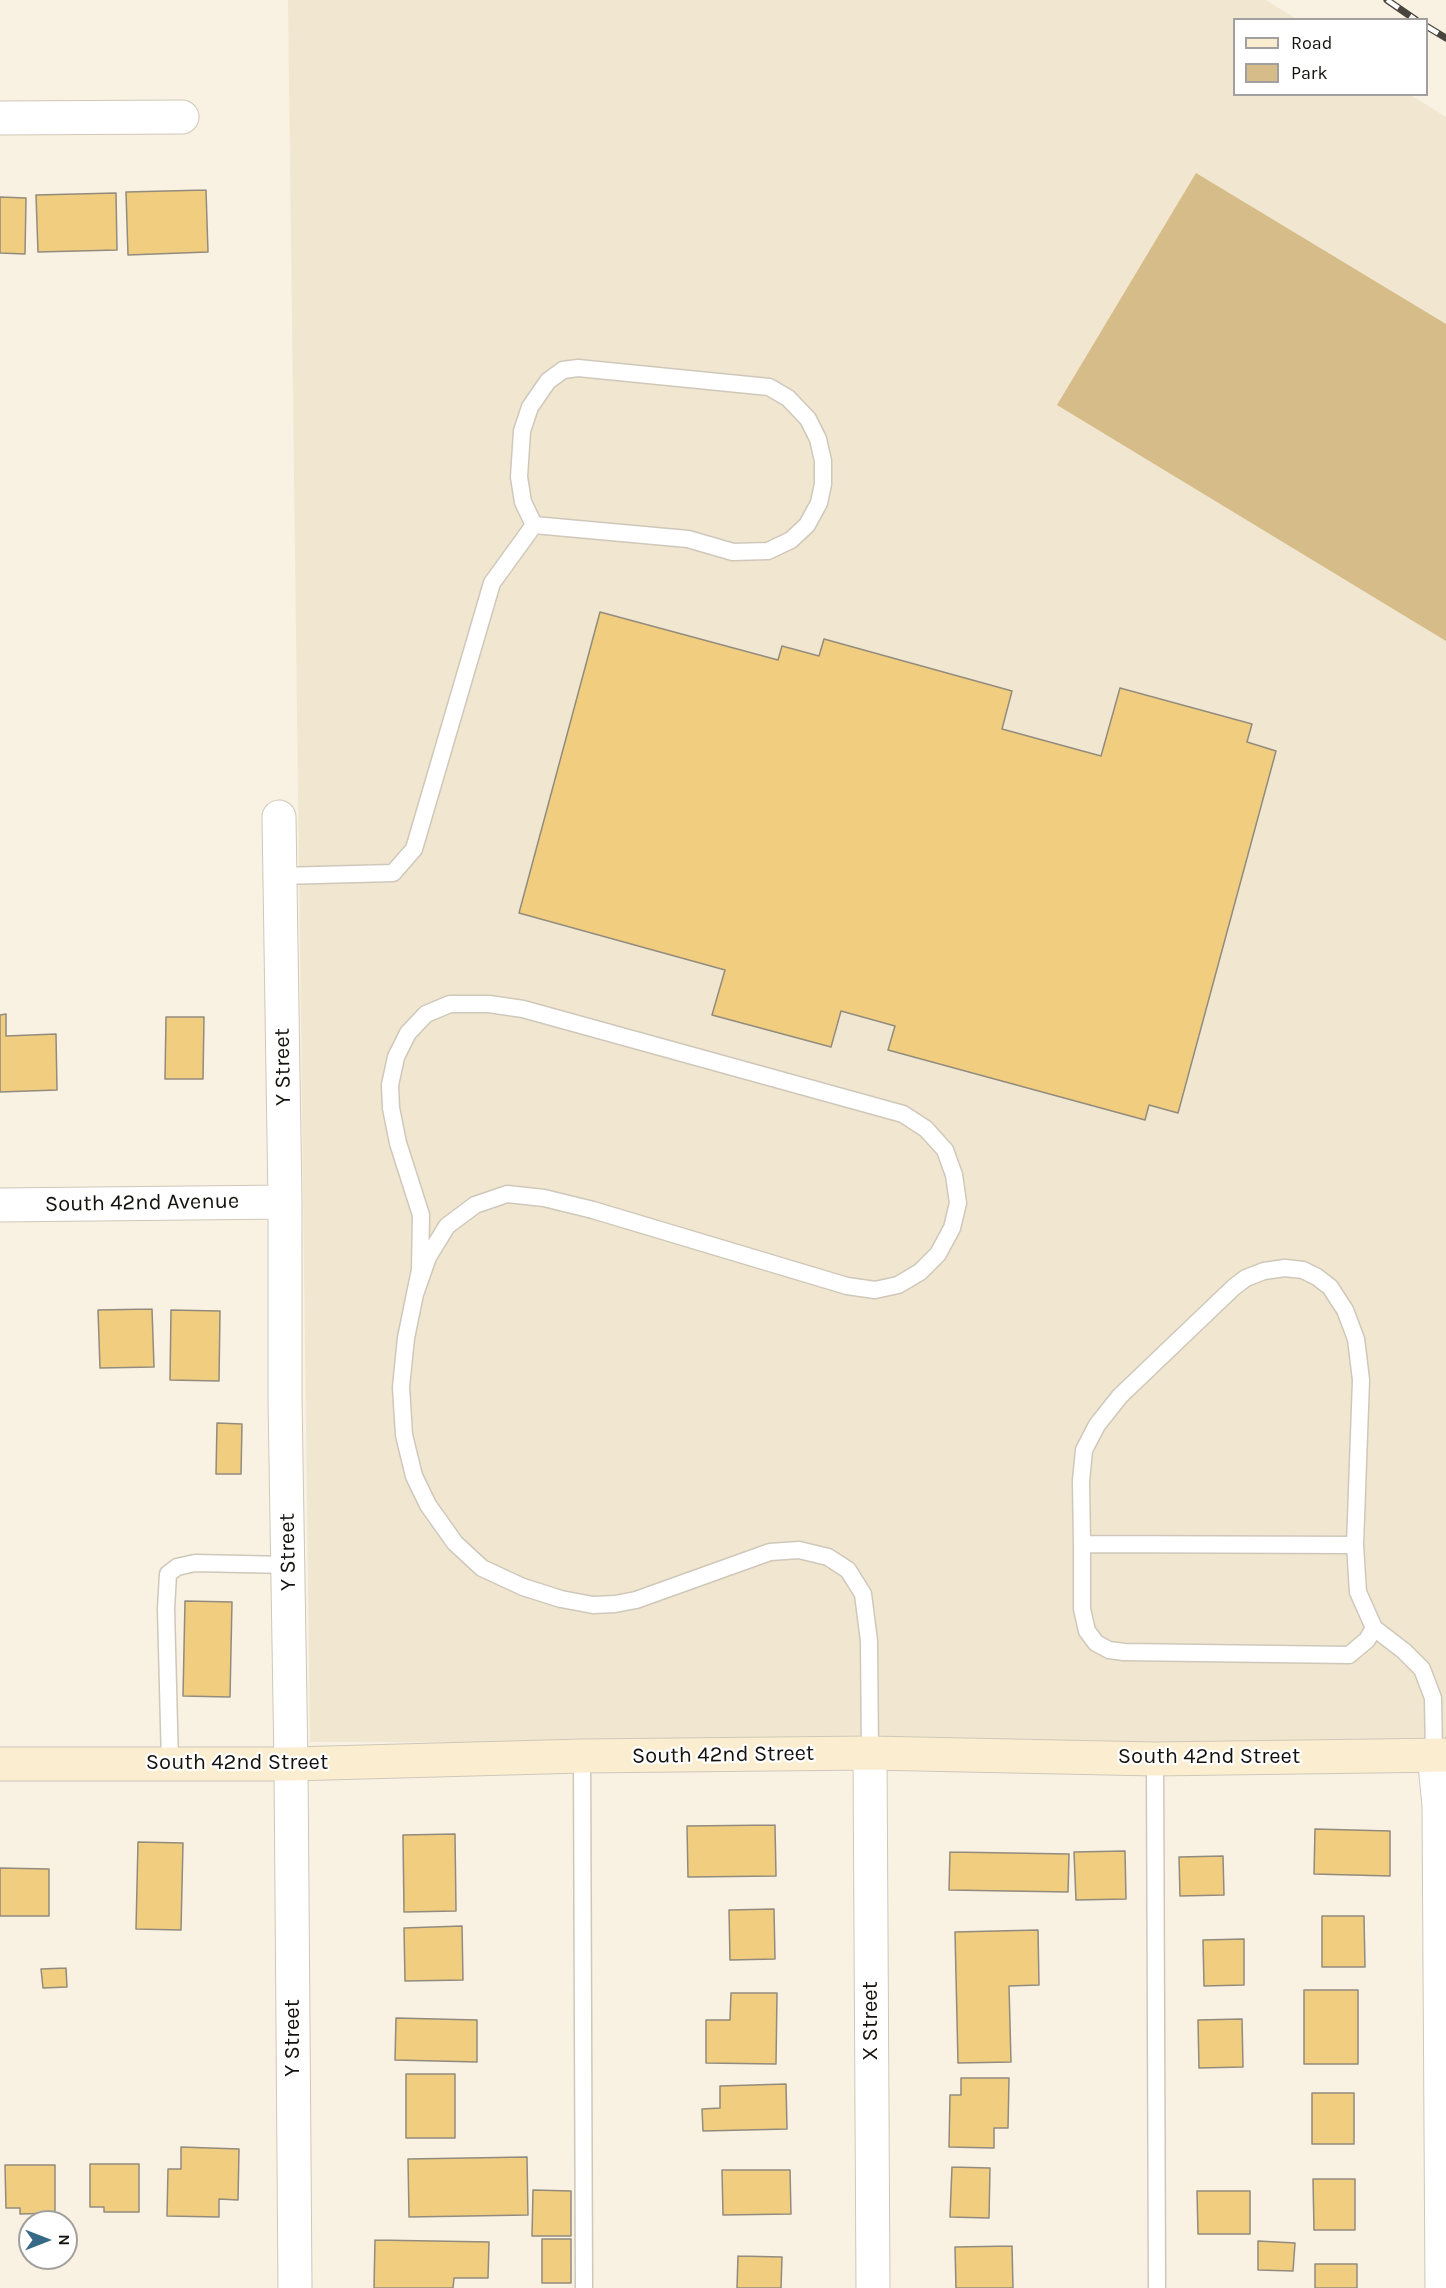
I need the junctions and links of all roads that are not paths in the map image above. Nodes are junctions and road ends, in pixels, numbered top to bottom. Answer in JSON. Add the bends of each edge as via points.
{"nodes":[{"id":1,"x":182,"y":117,"type":"dead end"},
{"id":2,"x":0,"y":118,"type":"edge"},
{"id":3,"x":534,"y":525,"type":"junction"},
{"id":4,"x":279,"y":817,"type":"dead end"},
{"id":5,"x":280,"y":876,"type":"junction"},
{"id":6,"x":285,"y":1202,"type":"junction"},
{"id":7,"x":0,"y":1205,"type":"edge"},
{"id":8,"x":416,"y":1294,"type":"junction"},
{"id":9,"x":1082,"y":1544,"type":"junction"},
{"id":10,"x":1355,"y":1545,"type":"junction"},
{"id":11,"x":288,"y":1565,"type":"junction"},
{"id":12,"x":1374,"y":1628,"type":"junction"},
{"id":13,"x":870,"y":1753,"type":"junction"},
{"id":14,"x":1440,"y":1755,"type":"edge"},
{"id":15,"x":582,"y":1756,"type":"junction"},
{"id":16,"x":1155,"y":1758,"type":"junction"},
{"id":17,"x":0,"y":1764,"type":"edge"},
{"id":18,"x":170,"y":1764,"type":"junction"},
{"id":19,"x":291,"y":1764,"type":"junction"},
{"id":20,"x":295,"y":2288,"type":"edge"},
{"id":21,"x":584,"y":2288,"type":"edge"},
{"id":22,"x":873,"y":2288,"type":"edge"},
{"id":23,"x":1157,"y":2288,"type":"edge"},
{"id":24,"x":1442,"y":2288,"type":"edge"}],
"edges":[{"from":1,"to":2,"type":"street"},
{"from":3,"to":3,"type":"lane","via":[[688,539],[733,552],[768,551],[791,540],[807,525],[819,503],[823,461],[818,439],[808,419],[788,398],[770,387],[563,370],[548,381],[530,407],[522,431],[519,477],[523,502]]},
{"from":3,"to":5,"type":"lane","via":[[492,583],[414,849],[393,873]]},
{"from":4,"to":5,"type":"street","name":"Y Street"},
{"from":5,"to":6,"type":"street","name":"Y Street"},
{"from":6,"to":7,"type":"street","name":"South 42nd Avenue"},
{"from":6,"to":11,"type":"street","name":"Y Street"},
{"from":8,"to":8,"type":"lane","via":[[428,1257],[447,1226],[475,1205],[507,1194],[593,1210],[847,1286],[875,1290],[898,1285],[920,1272],[938,1254],[952,1228],[958,1203],[954,1175],[945,1150],[926,1129],[903,1114],[524,1009],[450,1004],[426,1014],[408,1033],[396,1058],[390,1085],[398,1143],[421,1215]]},
{"from":8,"to":13,"type":"lane","via":[[401,1387],[404,1435],[414,1476],[428,1505],[455,1543],[482,1568],[524,1587],[593,1605],[636,1600],[770,1552],[799,1550],[828,1557],[848,1570],[863,1594],[869,1641]]},
{"from":9,"to":10,"type":"lane"},
{"from":9,"to":10,"type":"lane","via":[[1084,1450],[1097,1425],[1120,1396],[1234,1287],[1264,1271],[1285,1268],[1303,1270],[1330,1287],[1345,1310],[1356,1339],[1361,1380]]},
{"from":9,"to":12,"type":"lane","via":[[1082,1609],[1087,1631],[1096,1643],[1109,1650],[1349,1655],[1367,1640]]},
{"from":10,"to":12,"type":"lane","via":[[1358,1592]]},
{"from":11,"to":18,"type":"lane","via":[[195,1563],[177,1567],[168,1574]]},
{"from":11,"to":19,"type":"street","name":"Y Street"},
{"from":12,"to":14,"type":"lane","via":[[1422,1669],[1433,1698]]},
{"from":13,"to":15,"type":"street","name":"South 42nd Street"},
{"from":13,"to":16,"type":"street","name":"South 42nd Street"},
{"from":13,"to":22,"type":"street","name":"X Street"},
{"from":14,"to":16,"type":"street","name":"South 42nd Street"},
{"from":14,"to":24,"type":"street"},
{"from":15,"to":19,"type":"street","name":"South 42nd Street"},
{"from":15,"to":21,"type":"lane"},
{"from":16,"to":23,"type":"lane"},
{"from":17,"to":18,"type":"street","name":"South 42nd Street"},
{"from":18,"to":19,"type":"street","name":"South 42nd Street"},
{"from":19,"to":20,"type":"street","name":"Y Street"}]}
